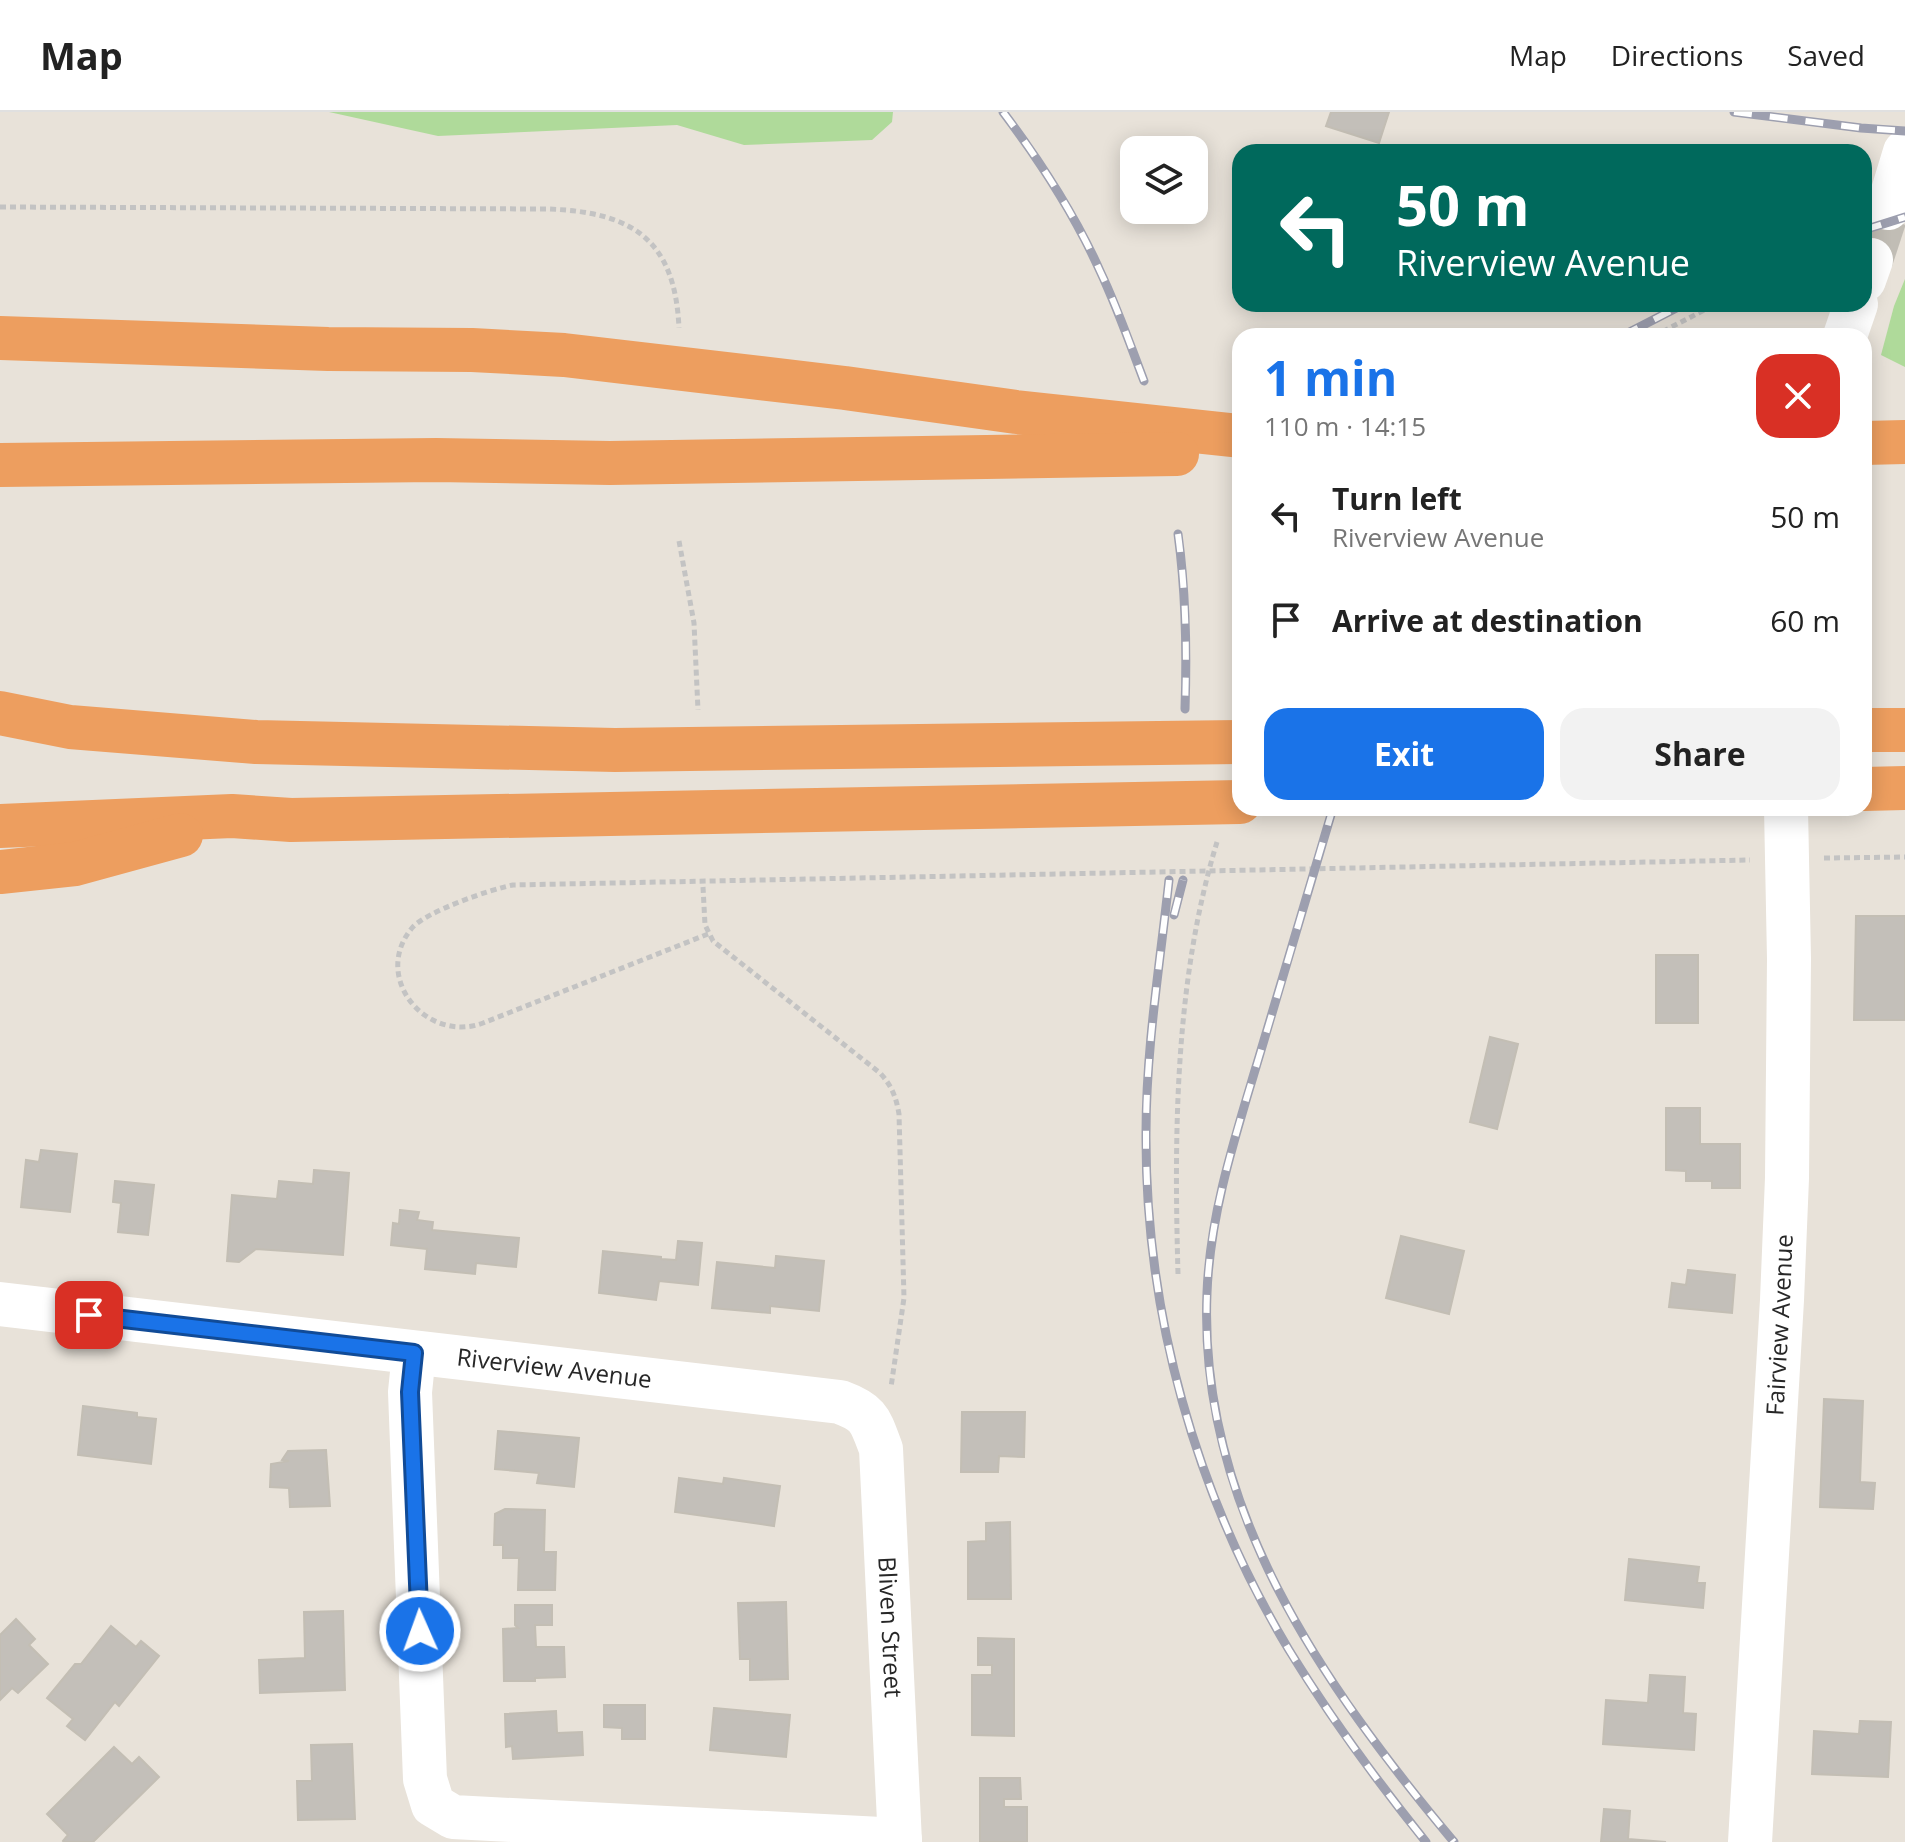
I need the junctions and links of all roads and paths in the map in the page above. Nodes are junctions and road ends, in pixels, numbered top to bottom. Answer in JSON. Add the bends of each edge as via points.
{"nodes":[{"id":1,"x":1905,"y":152,"type":"edge"},
{"id":2,"x":0,"y":207,"type":"edge"},
{"id":3,"x":1888,"y":208,"type":"tunnel mouth"},
{"id":4,"x":1700,"y":312,"type":"edge"},
{"id":5,"x":1670,"y":328,"type":"edge"},
{"id":6,"x":679,"y":329,"type":"dead end"},
{"id":7,"x":0,"y":338,"type":"edge"},
{"id":8,"x":328,"y":349,"type":"junction"},
{"id":9,"x":0,"y":358,"type":"edge"},
{"id":10,"x":1232,"y":435,"type":"edge"},
{"id":11,"x":1905,"y":442,"type":"edge"},
{"id":12,"x":1872,"y":443,"type":"edge"},
{"id":13,"x":1232,"y":453,"type":"edge"},
{"id":14,"x":0,"y":465,"type":"edge"},
{"id":15,"x":679,"y":541,"type":"dead end"},
{"id":16,"x":0,"y":713,"type":"edge"},
{"id":17,"x":699,"y":723,"type":"dead end"},
{"id":18,"x":1872,"y":730,"type":"edge"},
{"id":19,"x":1905,"y":730,"type":"edge"},
{"id":20,"x":1232,"y":742,"type":"edge"},
{"id":21,"x":1905,"y":788,"type":"edge"},
{"id":22,"x":1872,"y":789,"type":"edge"},
{"id":23,"x":232,"y":816,"type":"junction"},
{"id":24,"x":1230,"y":816,"type":"edge"},
{"id":25,"x":1786,"y":816,"type":"edge"},
{"id":26,"x":0,"y":826,"type":"edge"},
{"id":27,"x":1905,"y":857,"type":"edge"},
{"id":28,"x":1810,"y":859,"type":"dead end"},
{"id":29,"x":1762,"y":860,"type":"dead end"},
{"id":30,"x":0,"y":872,"type":"edge"},
{"id":31,"x":703,"y":887,"type":"dead end"},
{"id":32,"x":708,"y":934,"type":"junction"},
{"id":33,"x":1178,"y":1274,"type":"dead end"},
{"id":34,"x":0,"y":1304,"type":"edge"},
{"id":35,"x":414,"y":1353,"type":"junction"},
{"id":36,"x":869,"y":1422,"type":"junction"},
{"id":37,"x":900,"y":1841,"type":"edge"},
{"id":38,"x":1750,"y":1842,"type":"edge"}],
"edges":[{"from":1,"to":3,"type":"street"},
{"from":2,"to":6,"type":"path","via":[[596,213],[635,230],[663,259],[674,284]]},
{"from":4,"to":5,"type":"path"},
{"from":7,"to":8,"type":"highway"},
{"from":8,"to":9,"type":"highway"},
{"from":8,"to":10,"type":"highway","via":[[607,358]]},
{"from":11,"to":12,"type":"highway"},
{"from":13,"to":14,"type":"highway"},
{"from":15,"to":17,"type":"path","via":[[694,623]]},
{"from":16,"to":20,"type":"highway","via":[[70,727],[256,742],[615,750]]},
{"from":18,"to":19,"type":"highway"},
{"from":21,"to":22,"type":"highway"},
{"from":23,"to":24,"type":"highway"},
{"from":23,"to":26,"type":"highway"},
{"from":23,"to":30,"type":"highway","via":[[87,861]]},
{"from":24,"to":33,"type":"path","via":[[1209,867],[1189,970],[1177,1168]]},
{"from":25,"to":38,"type":"street","name":"Fairview Avenue","via":[[1785,1237]]},
{"from":27,"to":28,"type":"path"},
{"from":29,"to":32,"type":"path","via":[[507,886],[424,918],[409,932],[400,953],[399,975],[417,1011],[452,1027],[475,1026]]},
{"from":31,"to":32,"type":"path"},
{"from":32,"to":36,"type":"path","via":[[880,1073],[894,1092],[900,1126],[904,1306],[891,1386],[884,1408]]},
{"from":34,"to":35,"type":"street","name":"Riverview Avenue"},
{"from":35,"to":36,"type":"street","name":"Riverview Avenue","via":[[840,1402],[858,1409]]},
{"from":35,"to":37,"type":"street","via":[[410,1392],[425,1779],[433,1805],[453,1817]]},
{"from":36,"to":37,"type":"street","name":"Bliven Street","via":[[881,1449]]}]}
